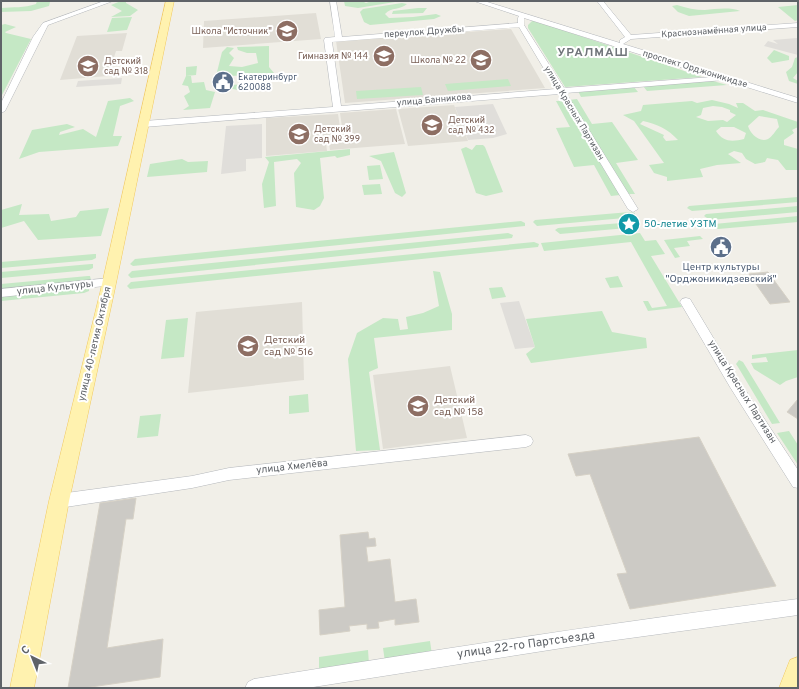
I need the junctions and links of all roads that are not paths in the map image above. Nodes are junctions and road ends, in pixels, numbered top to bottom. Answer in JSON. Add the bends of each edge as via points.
{"nodes":[{"id":1,"x":110,"y":1,"type":"edge"},
{"id":2,"x":170,"y":1,"type":"edge"},
{"id":3,"x":333,"y":1,"type":"edge"},
{"id":4,"x":477,"y":1,"type":"edge"},
{"id":5,"x":600,"y":1,"type":"edge"},
{"id":6,"x":522,"y":15,"type":"junction"},
{"id":7,"x":521,"y":25,"type":"junction"},
{"id":8,"x":798,"y":25,"type":"edge"},
{"id":9,"x":629,"y":37,"type":"junction"},
{"id":10,"x":339,"y":39,"type":"junction"},
{"id":11,"x":619,"y":45,"type":"junction"},
{"id":12,"x":724,"y":78,"type":"junction"},
{"id":13,"x":560,"y":90,"type":"junction"},
{"id":14,"x":798,"y":101,"type":"edge"},
{"id":15,"x":337,"y":108,"type":"junction"},
{"id":16,"x":1,"y":111,"type":"edge"},
{"id":17,"x":144,"y":124,"type":"junction"},
{"id":18,"x":633,"y":209,"type":"dead end"},
{"id":19,"x":110,"y":282,"type":"junction"},
{"id":20,"x":1,"y":293,"type":"edge"},
{"id":21,"x":686,"y":302,"type":"dead end"},
{"id":22,"x":526,"y":441,"type":"dead end"},
{"id":23,"x":798,"y":482,"type":"edge"},
{"id":24,"x":59,"y":501,"type":"junction"},
{"id":25,"x":798,"y":607,"type":"edge"},
{"id":26,"x":798,"y":668,"type":"edge"},
{"id":27,"x":22,"y":688,"type":"edge"},
{"id":28,"x":254,"y":688,"type":"edge"},
{"id":29,"x":791,"y":688,"type":"edge"}],
"edges":[{"from":1,"to":16,"type":"street","via":[[45,24]]},
{"from":2,"to":17,"type":"main road","name":"улица 40-летия Октября"},
{"from":3,"to":10,"type":"street"},
{"from":4,"to":6,"type":"street","name":"проспект Орджоникидзе"},
{"from":5,"to":9,"type":"street"},
{"from":6,"to":7,"type":"street"},
{"from":6,"to":11,"type":"street","name":"проспект Орджоникидзе"},
{"from":7,"to":10,"type":"street","name":"переулок Дружбы"},
{"from":7,"to":13,"type":"street","name":"улица Красных Партизан"},
{"from":8,"to":9,"type":"street","name":"Краснознамённая улица"},
{"from":9,"to":11,"type":"street"},
{"from":10,"to":15,"type":"street","name":"переулок Дружбы","via":[[328,40]]},
{"from":11,"to":12,"type":"street","name":"проспект Орджоникидзе"},
{"from":12,"to":13,"type":"street","name":"улица Банникова"},
{"from":12,"to":14,"type":"street","name":"проспект Орджоникидзе"},
{"from":13,"to":15,"type":"street","name":"улица Банникова"},
{"from":13,"to":18,"type":"street","name":"улица Красных Партизан"},
{"from":15,"to":17,"type":"street","name":"улица Банникова"},
{"from":17,"to":19,"type":"main road","name":"улица 40-летия Октября"},
{"from":19,"to":20,"type":"street","name":"улица Культуры"},
{"from":19,"to":24,"type":"main road","name":"улица 40-летия Октября"},
{"from":21,"to":23,"type":"street","name":"улица Красных Партизан"},
{"from":22,"to":24,"type":"street","name":"улица Хмелёва","via":[[229,474],[192,482]]},
{"from":24,"to":27,"type":"main road","name":"улица 40-летия Октября"},
{"from":25,"to":28,"type":"street","name":"улица 22-го Партсъезда","via":[[627,629]]},
{"from":26,"to":29,"type":"main road"}]}
